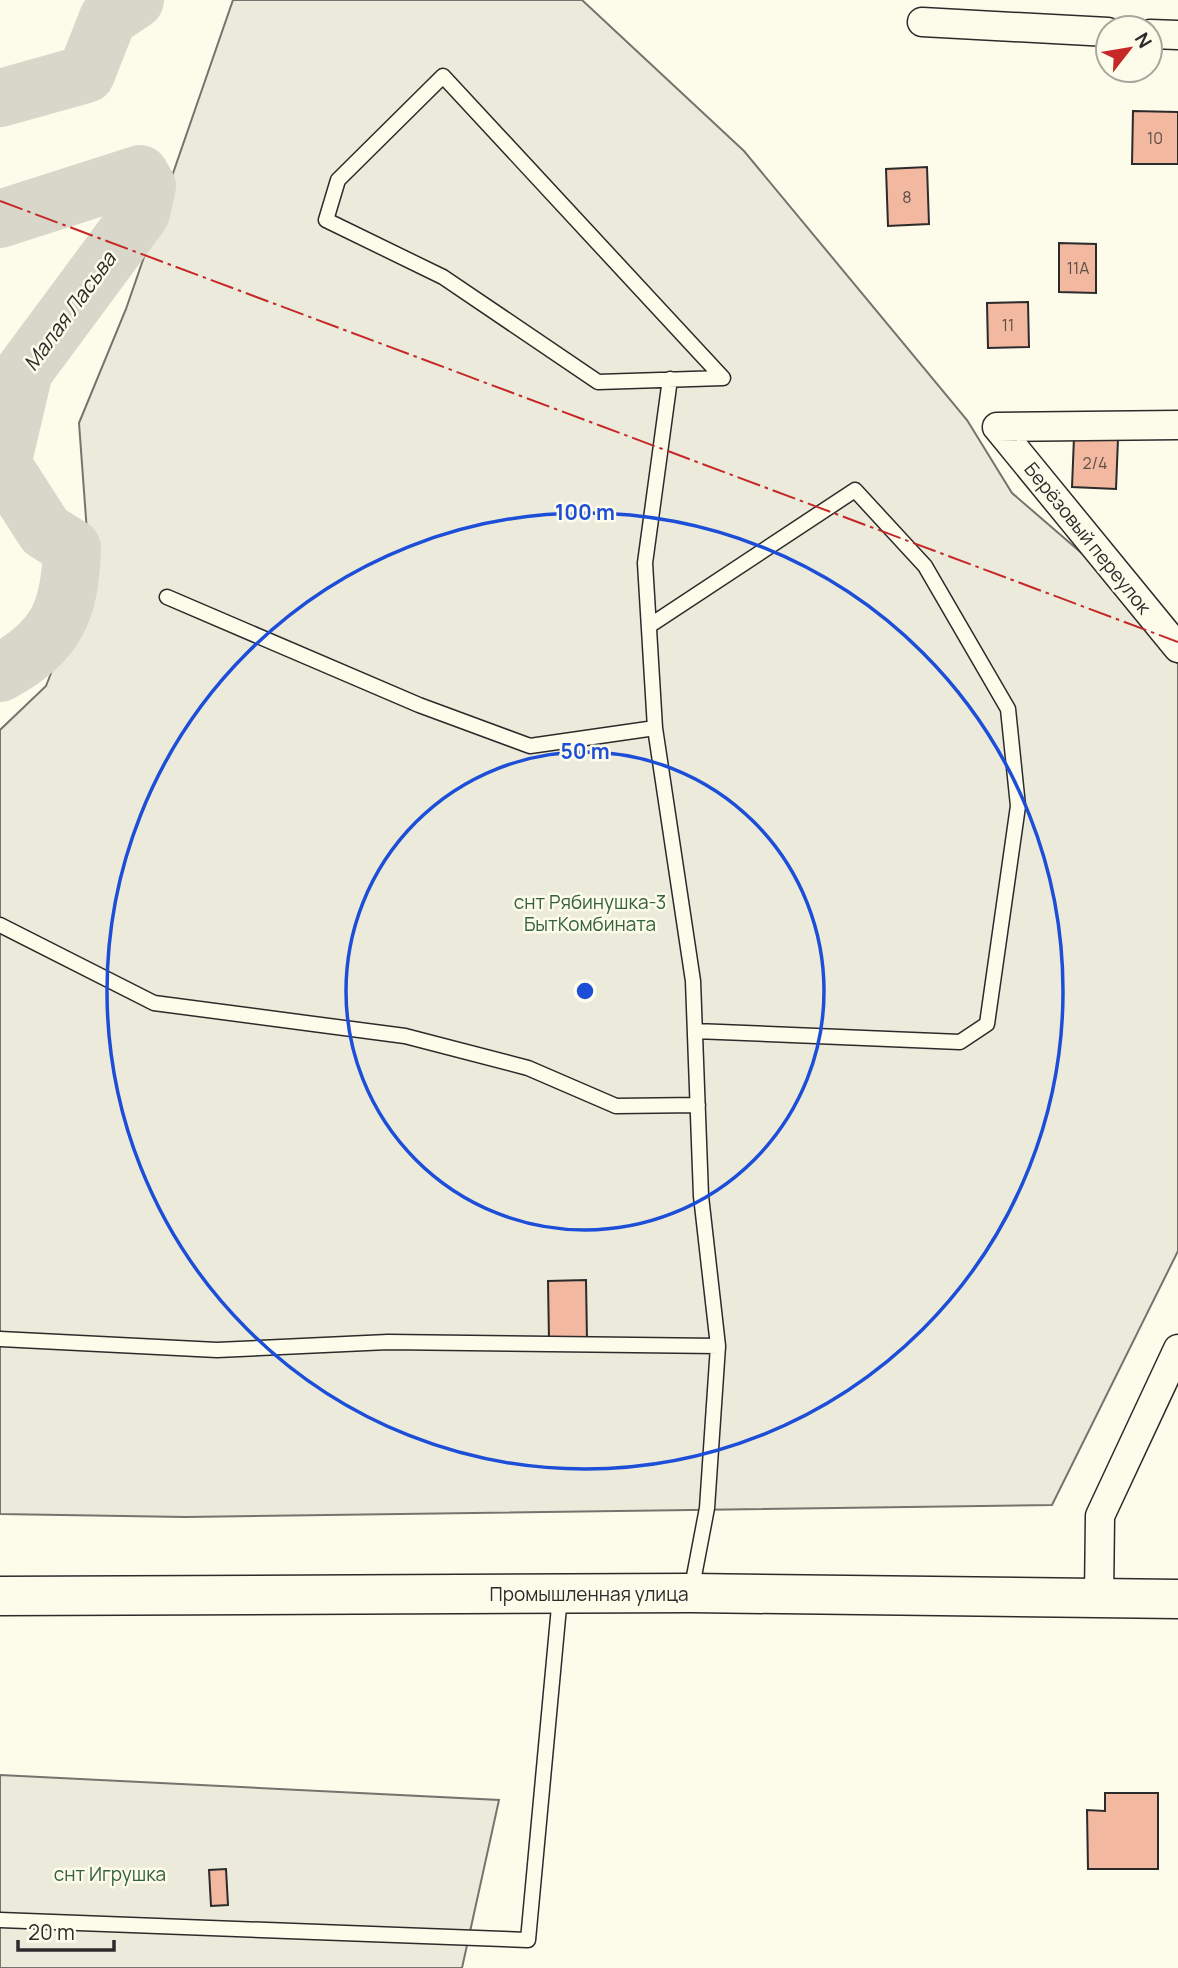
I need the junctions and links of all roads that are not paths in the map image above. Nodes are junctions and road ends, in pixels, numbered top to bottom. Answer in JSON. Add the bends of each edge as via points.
{"nodes":[{"id":1,"x":922,"y":22,"type":"dead end"},
{"id":2,"x":1094,"y":31,"type":"edge"},
{"id":3,"x":670,"y":379,"type":"junction"},
{"id":4,"x":1178,"y":425,"type":"edge"},
{"id":5,"x":167,"y":597,"type":"dead end"},
{"id":6,"x":649,"y":626,"type":"junction"},
{"id":7,"x":1178,"y":648,"type":"edge"},
{"id":8,"x":655,"y":728,"type":"junction"},
{"id":9,"x":0,"y":925,"type":"edge"},
{"id":10,"x":695,"y":1031,"type":"junction"},
{"id":11,"x":698,"y":1105,"type":"junction"},
{"id":12,"x":0,"y":1339,"type":"edge"},
{"id":13,"x":718,"y":1346,"type":"junction"},
{"id":14,"x":1178,"y":1349,"type":"edge"},
{"id":15,"x":691,"y":1593,"type":"junction"},
{"id":16,"x":560,"y":1594,"type":"junction"},
{"id":17,"x":0,"y":1596,"type":"edge"},
{"id":18,"x":1099,"y":1598,"type":"junction"},
{"id":19,"x":1178,"y":1599,"type":"edge"},
{"id":20,"x":0,"y":1920,"type":"edge"}],
"edges":[{"from":1,"to":2,"type":"street"},
{"from":3,"to":3,"type":"lane","via":[[723,377],[443,76],[338,180],[326,220],[443,277],[598,382]]},
{"from":3,"to":6,"type":"lane","via":[[645,563]]},
{"from":4,"to":7,"type":"street","name":"Берёзовый переулок","via":[[997,427]]},
{"from":5,"to":8,"type":"lane","via":[[419,705],[530,746]]},
{"from":6,"to":8,"type":"lane"},
{"from":6,"to":10,"type":"lane","via":[[855,490],[925,566],[1008,709],[1018,806],[987,1024],[960,1042]]},
{"from":8,"to":10,"type":"lane","via":[[693,981]]},
{"from":9,"to":11,"type":"lane","via":[[154,1003],[405,1036],[528,1068],[615,1106]]},
{"from":10,"to":11,"type":"lane"},
{"from":11,"to":13,"type":"lane","via":[[701,1196]]},
{"from":12,"to":13,"type":"lane","via":[[217,1350],[388,1342]]},
{"from":13,"to":15,"type":"lane","via":[[707,1508]]},
{"from":14,"to":18,"type":"street","via":[[1100,1516]]},
{"from":15,"to":16,"type":"main road","name":"Промышленная улица"},
{"from":15,"to":18,"type":"main road","name":"Промышленная улица"},
{"from":16,"to":17,"type":"main road","name":"Промышленная улица"},
{"from":16,"to":20,"type":"lane","via":[[528,1940]]},
{"from":18,"to":19,"type":"main road","name":"Промышленная улица"}]}
